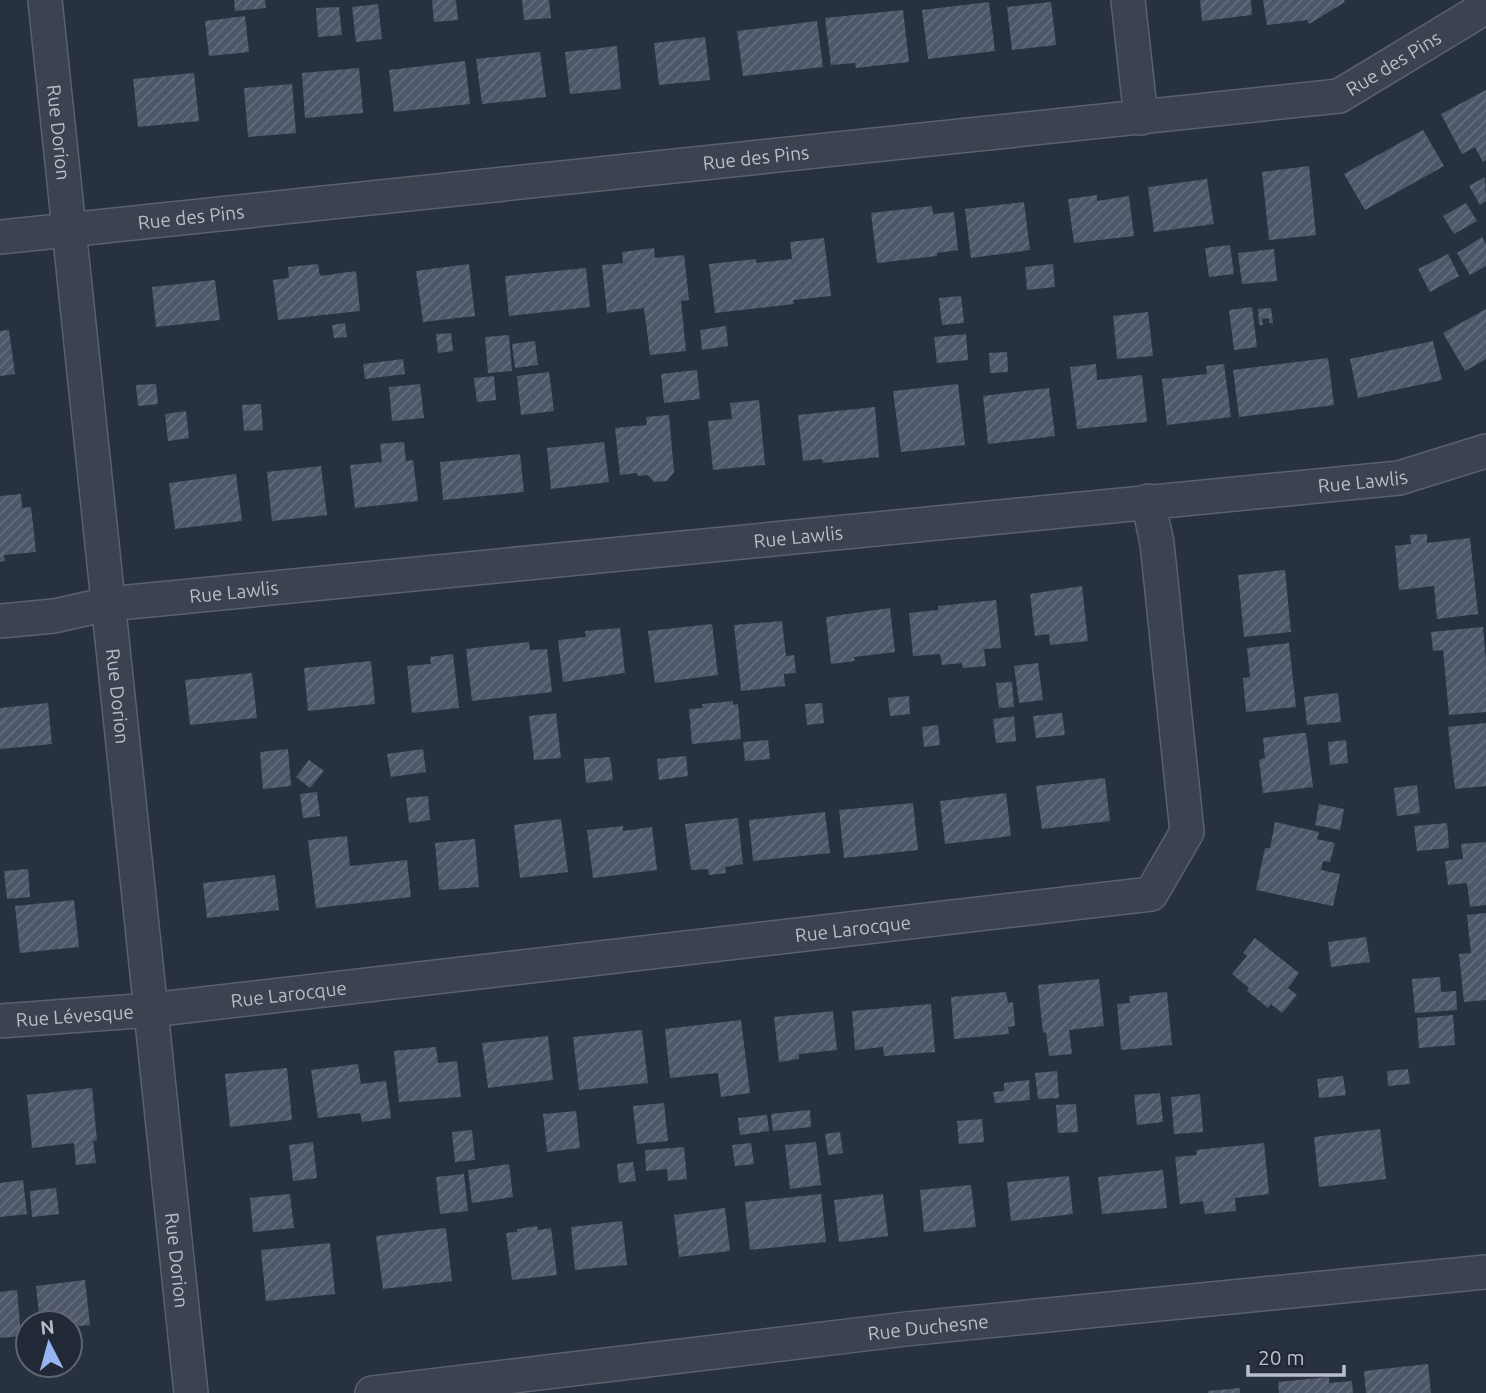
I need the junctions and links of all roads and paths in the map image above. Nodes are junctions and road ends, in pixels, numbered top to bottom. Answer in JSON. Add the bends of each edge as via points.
{"nodes":[{"id":1,"x":45,"y":0,"type":"edge"},
{"id":2,"x":1128,"y":0,"type":"edge"},
{"id":3,"x":1486,"y":7,"type":"edge"},
{"id":4,"x":1142,"y":118,"type":"junction"},
{"id":5,"x":69,"y":229,"type":"junction"},
{"id":6,"x":0,"y":237,"type":"edge"},
{"id":7,"x":1486,"y":451,"type":"edge"},
{"id":8,"x":1148,"y":501,"type":"junction"},
{"id":9,"x":108,"y":604,"type":"junction"},
{"id":10,"x":0,"y":621,"type":"edge"},
{"id":11,"x":151,"y":1010,"type":"junction"},
{"id":12,"x":0,"y":1021,"type":"edge"},
{"id":13,"x":1486,"y":1272,"type":"edge"},
{"id":14,"x":191,"y":1393,"type":"edge"},
{"id":15,"x":372,"y":1393,"type":"edge"}],
"edges":[{"from":1,"to":5,"type":"street","name":"Rue Dorion"},
{"from":2,"to":4,"type":"street"},
{"from":3,"to":4,"type":"street","name":"Rue des Pins","via":[[1339,96]]},
{"from":4,"to":5,"type":"street","name":"Rue des Pins"},
{"from":5,"to":6,"type":"street","name":"Rue des Pins"},
{"from":5,"to":9,"type":"street","name":"Rue Dorion"},
{"from":7,"to":8,"type":"street","name":"Rue Lawlis","via":[[1399,478]]},
{"from":8,"to":9,"type":"street","name":"Rue Lawlis"},
{"from":8,"to":11,"type":"street","name":"Rue Larocque","via":[[1157,543],[1187,832],[1151,894]]},
{"from":9,"to":10,"type":"street"},
{"from":9,"to":11,"type":"street","name":"Rue Dorion"},
{"from":11,"to":12,"type":"street","name":"Rue Lévesque"},
{"from":11,"to":14,"type":"street","name":"Rue Dorion"},
{"from":13,"to":15,"type":"street","name":"Rue Duchesne","via":[[906,1329]]}]}
